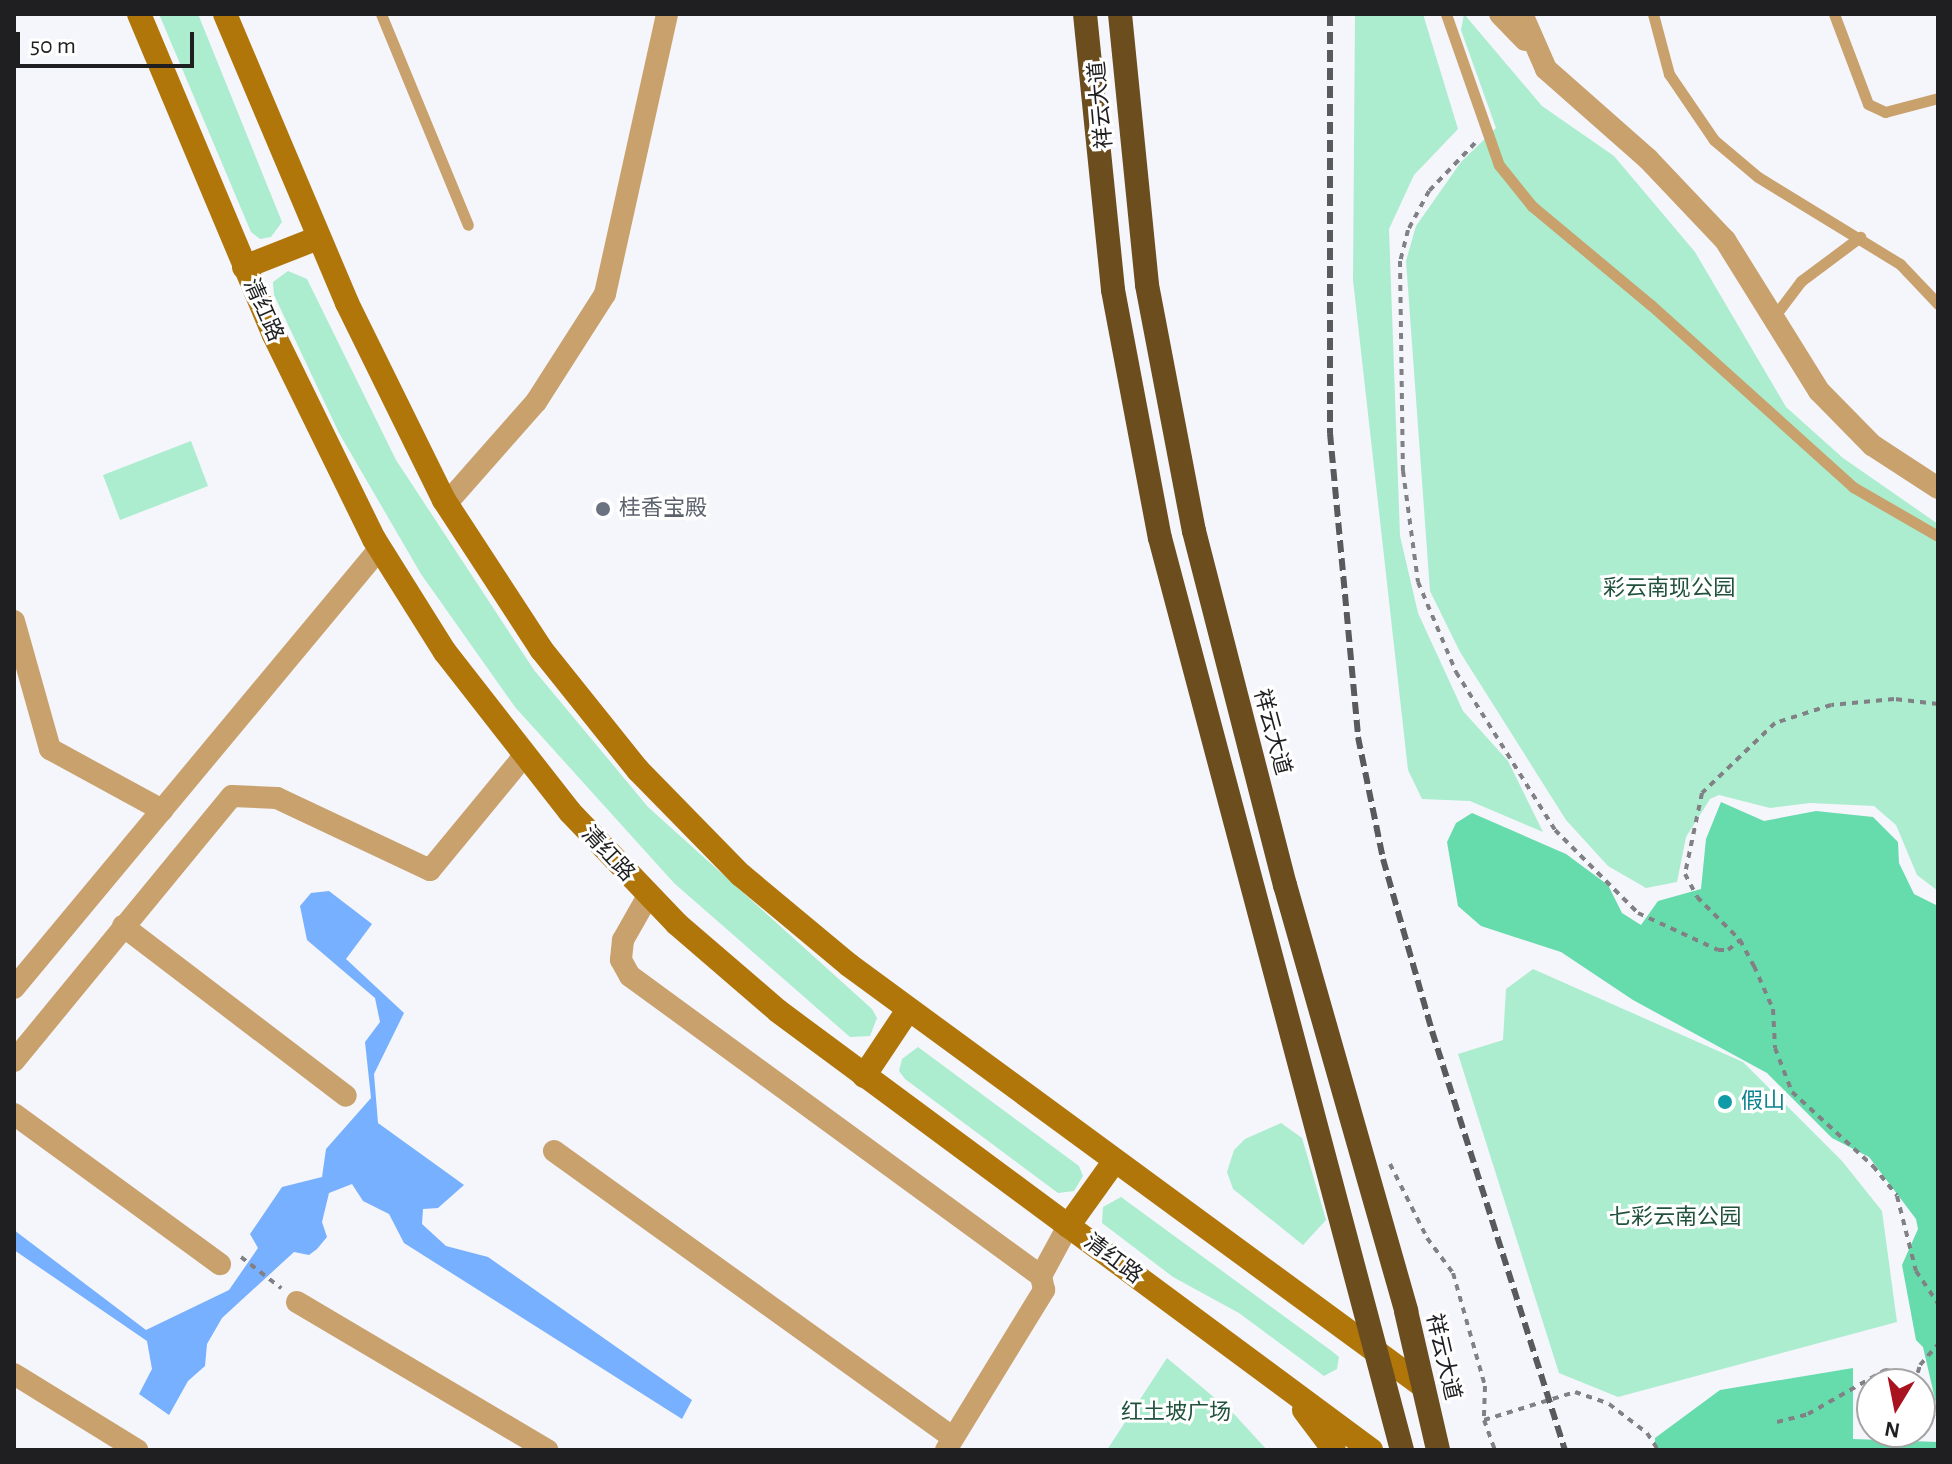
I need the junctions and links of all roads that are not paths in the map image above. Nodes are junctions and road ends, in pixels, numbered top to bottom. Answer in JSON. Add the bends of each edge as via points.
{"nodes":[{"id":1,"x":139,"y":14,"type":"edge"},
{"id":2,"x":225,"y":14,"type":"edge"},
{"id":3,"x":381,"y":14,"type":"edge"},
{"id":4,"x":667,"y":14,"type":"edge"},
{"id":5,"x":1085,"y":14,"type":"edge"},
{"id":6,"x":1120,"y":14,"type":"edge"},
{"id":7,"x":1446,"y":14,"type":"edge"},
{"id":8,"x":1500,"y":14,"type":"edge"},
{"id":9,"x":1522,"y":14,"type":"edge"},
{"id":10,"x":1653,"y":14,"type":"edge"},
{"id":11,"x":1834,"y":14,"type":"edge"},
{"id":12,"x":1535,"y":54,"type":"junction"},
{"id":13,"x":1938,"y":98,"type":"edge"},
{"id":14,"x":468,"y":225,"type":"dead end"},
{"id":15,"x":1860,"y":237,"type":"junction"},
{"id":16,"x":318,"y":238,"type":"junction"},
{"id":17,"x":244,"y":267,"type":"junction"},
{"id":18,"x":1938,"y":304,"type":"edge"},
{"id":19,"x":1773,"y":318,"type":"junction"},
{"id":20,"x":1938,"y":488,"type":"edge"},
{"id":21,"x":446,"y":504,"type":"junction"},
{"id":22,"x":1938,"y":536,"type":"edge"},
{"id":23,"x":380,"y":548,"type":"junction"},
{"id":24,"x":14,"y":621,"type":"edge"},
{"id":25,"x":523,"y":757,"type":"junction"},
{"id":26,"x":162,"y":810,"type":"junction"},
{"id":27,"x":648,"y":896,"type":"junction"},
{"id":28,"x":123,"y":926,"type":"junction"},
{"id":29,"x":14,"y":988,"type":"edge"},
{"id":30,"x":908,"y":1010,"type":"junction"},
{"id":31,"x":14,"y":1061,"type":"edge"},
{"id":32,"x":864,"y":1076,"type":"junction"},
{"id":33,"x":346,"y":1096,"type":"dead end"},
{"id":34,"x":14,"y":1114,"type":"edge"},
{"id":35,"x":554,"y":1151,"type":"dead end"},
{"id":36,"x":1114,"y":1162,"type":"junction"},
{"id":37,"x":1068,"y":1226,"type":"junction"},
{"id":38,"x":220,"y":1264,"type":"dead end"},
{"id":39,"x":1041,"y":1276,"type":"junction"},
{"id":40,"x":297,"y":1302,"type":"dead end"},
{"id":41,"x":1379,"y":1354,"type":"junction"},
{"id":42,"x":14,"y":1374,"type":"edge"},
{"id":43,"x":1275,"y":1379,"type":"junction"},
{"id":44,"x":1423,"y":1386,"type":"junction"},
{"id":45,"x":949,"y":1444,"type":"edge"},
{"id":46,"x":137,"y":1450,"type":"edge"},
{"id":47,"x":547,"y":1450,"type":"edge"},
{"id":48,"x":1334,"y":1450,"type":"edge"},
{"id":49,"x":1371,"y":1450,"type":"edge"},
{"id":50,"x":1402,"y":1450,"type":"edge"},
{"id":51,"x":1438,"y":1450,"type":"edge"}],
"edges":[{"from":1,"to":17,"type":"main road","name":"清红路"},
{"from":2,"to":16,"type":"main road"},
{"from":3,"to":14,"type":"lane"},
{"from":4,"to":21,"type":"street","via":[[605,294],[536,402]]},
{"from":5,"to":41,"type":"highway","name":"祥云大道","via":[[1105,234],[1160,538],[1250,894]]},
{"from":6,"to":44,"type":"highway","name":"祥云大道","via":[[1147,285],[1194,531]]},
{"from":7,"to":22,"type":"lane","via":[[1485,134],[1499,165],[1532,206],[1853,487]]},
{"from":8,"to":12,"type":"street"},
{"from":9,"to":12,"type":"street"},
{"from":10,"to":15,"type":"lane","via":[[1669,74],[1714,140],[1758,177]]},
{"from":11,"to":13,"type":"lane","via":[[1860,91],[1876,111]]},
{"from":12,"to":19,"type":"street","via":[[1564,87],[1703,213],[1742,264]]},
{"from":15,"to":18,"type":"lane","via":[[1900,264]]},
{"from":15,"to":19,"type":"lane","via":[[1801,281]]},
{"from":16,"to":17,"type":"main road"},
{"from":16,"to":21,"type":"main road"},
{"from":17,"to":23,"type":"main road","name":"清红路","via":[[309,411]]},
{"from":19,"to":20,"type":"street","via":[[1805,372],[1842,417],[1892,461]]},
{"from":21,"to":30,"type":"main road","via":[[541,649],[672,807],[774,905]]},
{"from":23,"to":25,"type":"main road","name":"清红路","via":[[445,652]]},
{"from":23,"to":26,"type":"street"},
{"from":24,"to":26,"type":"street","via":[[50,749]]},
{"from":25,"to":27,"type":"main road","name":"清红路"},
{"from":25,"to":28,"type":"street","via":[[430,870],[277,798],[232,796]]},
{"from":26,"to":29,"type":"street"},
{"from":27,"to":32,"type":"main road","name":"清红路","via":[[713,957]]},
{"from":27,"to":39,"type":"street","via":[[622,947],[621,960],[630,976]]},
{"from":28,"to":31,"type":"street"},
{"from":28,"to":33,"type":"street"},
{"from":30,"to":32,"type":"main road"},
{"from":30,"to":36,"type":"main road"},
{"from":32,"to":37,"type":"main road","name":"清红路"},
{"from":34,"to":38,"type":"street"},
{"from":35,"to":45,"type":"street"},
{"from":36,"to":37,"type":"main road"},
{"from":36,"to":41,"type":"main road"},
{"from":37,"to":39,"type":"street"},
{"from":37,"to":43,"type":"main road","name":"清红路"},
{"from":39,"to":45,"type":"street","via":[[1044,1290]]},
{"from":40,"to":47,"type":"street"},
{"from":41,"to":44,"type":"main road"},
{"from":41,"to":50,"type":"highway","name":"祥云大道"},
{"from":42,"to":46,"type":"street"},
{"from":43,"to":48,"type":"main road"},
{"from":43,"to":49,"type":"main road","name":"清红路"},
{"from":44,"to":51,"type":"highway","name":"祥云大道"}]}
